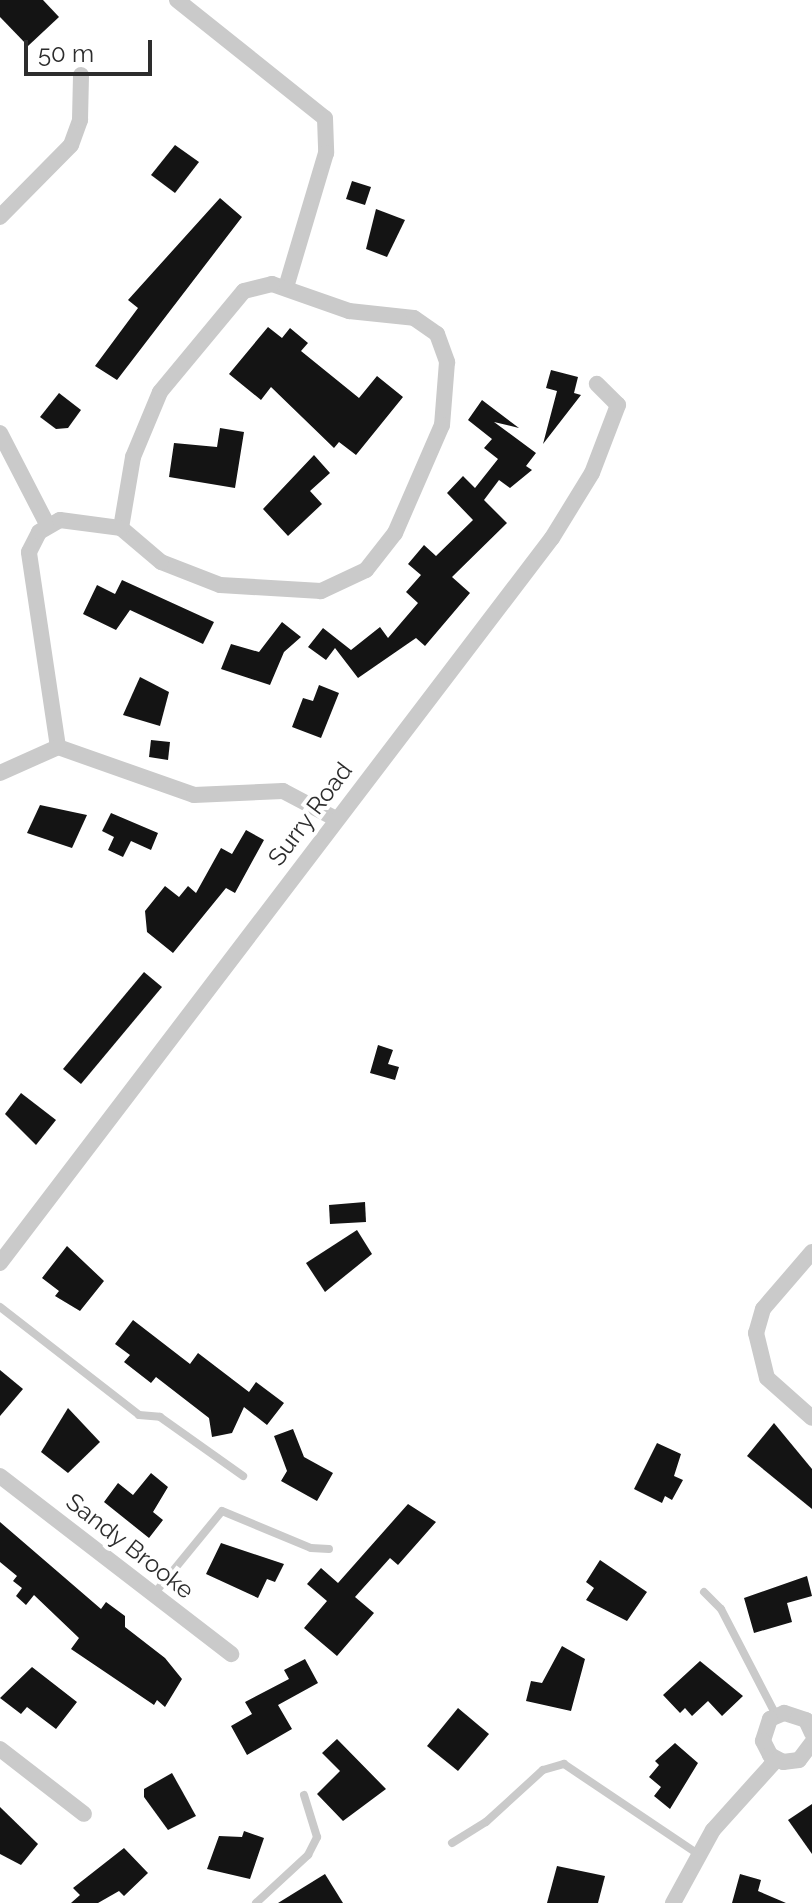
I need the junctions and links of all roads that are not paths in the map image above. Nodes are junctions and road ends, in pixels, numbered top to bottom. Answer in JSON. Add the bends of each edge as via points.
{"nodes":[{"id":1,"x":177,"y":0,"type":"edge"},
{"id":2,"x":81,"y":75,"type":"dead end"},
{"id":3,"x":0,"y":217,"type":"edge"},
{"id":4,"x":286,"y":287,"type":"junction"},
{"id":5,"x":597,"y":384,"type":"dead end"},
{"id":6,"x":0,"y":433,"type":"edge"},
{"id":7,"x":47,"y":524,"type":"junction"},
{"id":8,"x":121,"y":528,"type":"junction"},
{"id":9,"x":58,"y":747,"type":"junction"},
{"id":10,"x":0,"y":773,"type":"edge"},
{"id":11,"x":336,"y":819,"type":"junction"},
{"id":12,"x":812,"y":1252,"type":"edge"},
{"id":13,"x":0,"y":1263,"type":"edge"},
{"id":14,"x":0,"y":1307,"type":"edge"},
{"id":15,"x":812,"y":1418,"type":"edge"},
{"id":16,"x":0,"y":1476,"type":"edge"},
{"id":17,"x":243,"y":1476,"type":"dead end"},
{"id":18,"x":329,"y":1549,"type":"dead end"},
{"id":19,"x":704,"y":1592,"type":"dead end"},
{"id":20,"x":154,"y":1594,"type":"junction"},
{"id":21,"x":231,"y":1654,"type":"dead end"},
{"id":22,"x":776,"y":1715,"type":"junction"},
{"id":23,"x":812,"y":1733,"type":"edge"},
{"id":24,"x":812,"y":1743,"type":"edge"},
{"id":25,"x":0,"y":1749,"type":"edge"},
{"id":26,"x":776,"y":1760,"type":"junction"},
{"id":27,"x":304,"y":1795,"type":"dead end"},
{"id":28,"x":84,"y":1814,"type":"dead end"},
{"id":29,"x":452,"y":1843,"type":"dead end"},
{"id":30,"x":698,"y":1854,"type":"junction"},
{"id":31,"x":256,"y":1903,"type":"edge"},
{"id":32,"x":673,"y":1903,"type":"edge"}],
"edges":[{"from":1,"to":4,"type":"street","via":[[325,118],[326,153]]},
{"from":2,"to":3,"type":"street","via":[[80,120],[71,145]]},
{"from":4,"to":8,"type":"street","via":[[263,284],[244,291],[171,376],[144,422]]},
{"from":4,"to":8,"type":"street","via":[[349,311],[414,318],[443,347],[449,377],[442,425],[388,544],[366,570],[340,585],[265,592],[181,571]]},
{"from":5,"to":11,"type":"street","name":"Surry Road","via":[[618,405],[592,473],[552,538]]},
{"from":6,"to":7,"type":"street"},
{"from":7,"to":8,"type":"street","via":[[72,519]]},
{"from":7,"to":9,"type":"street","via":[[34,540],[29,571]]},
{"from":9,"to":10,"type":"street"},
{"from":9,"to":11,"type":"street","via":[[194,795],[283,791]]},
{"from":11,"to":13,"type":"street","name":"Surry Road"},
{"from":12,"to":15,"type":"street","via":[[763,1309],[756,1333],[767,1378]]},
{"from":14,"to":17,"type":"lane","via":[[139,1415],[160,1417]]},
{"from":16,"to":20,"type":"street","name":"Sandy Brooke"},
{"from":18,"to":20,"type":"lane","via":[[311,1548],[222,1511]]},
{"from":19,"to":22,"type":"lane","via":[[721,1609]]},
{"from":20,"to":21,"type":"street","name":"Sandy Brooke"},
{"from":22,"to":23,"type":"street","via":[[799,1715]]},
{"from":22,"to":26,"type":"street","via":[[763,1741]]},
{"from":24,"to":26,"type":"street","via":[[799,1760]]},
{"from":25,"to":28,"type":"street"},
{"from":26,"to":30,"type":"street"},
{"from":27,"to":31,"type":"lane","via":[[317,1837],[308,1855]]},
{"from":29,"to":30,"type":"lane","via":[[543,1770],[564,1764]]},
{"from":30,"to":32,"type":"street"}]}
